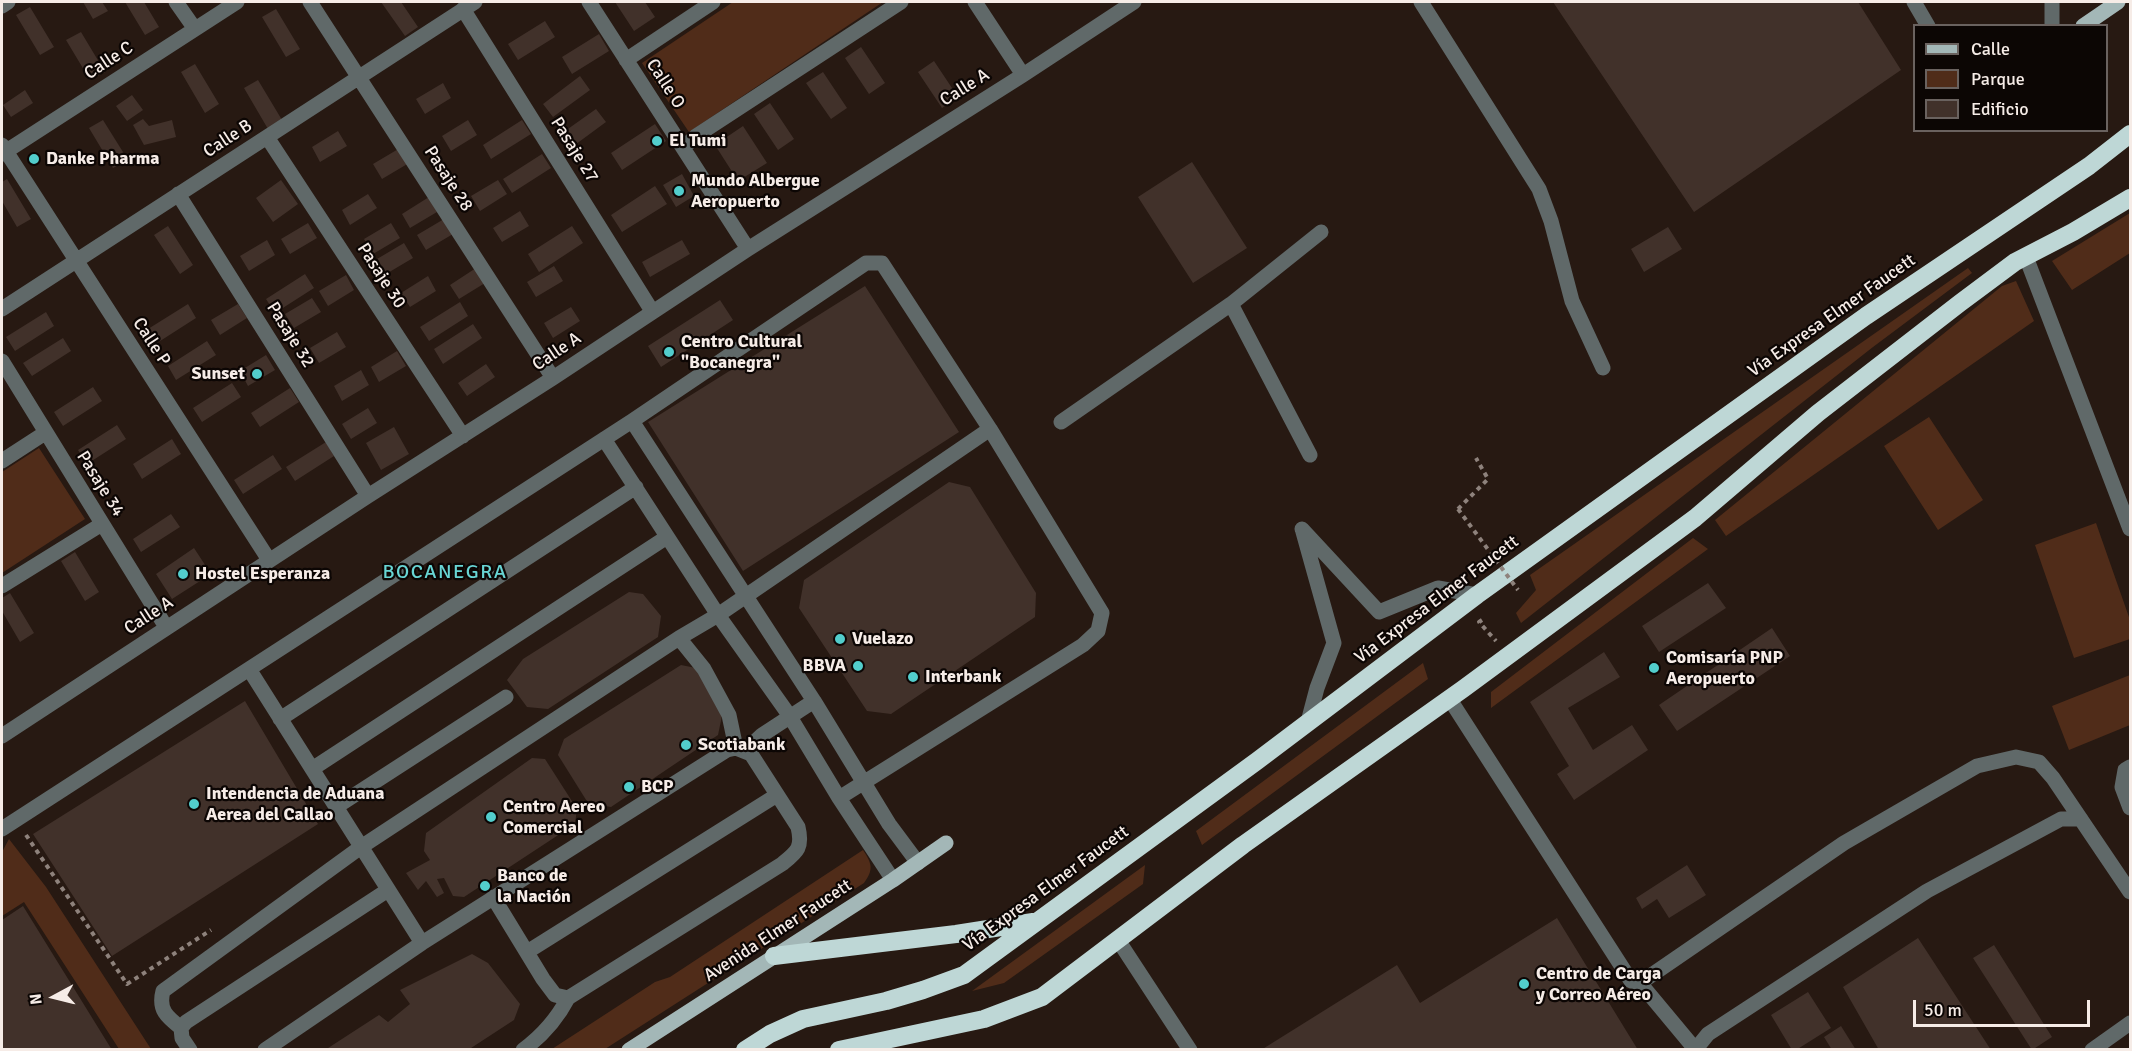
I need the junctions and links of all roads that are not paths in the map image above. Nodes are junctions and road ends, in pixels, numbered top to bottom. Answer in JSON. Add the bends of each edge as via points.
{"nodes":[{"id":1,"x":8,"y":2,"type":"edge"},
{"id":2,"x":176,"y":2,"type":"edge"},
{"id":3,"x":237,"y":2,"type":"edge"},
{"id":4,"x":310,"y":2,"type":"edge"},
{"id":5,"x":589,"y":2,"type":"edge"},
{"id":6,"x":713,"y":2,"type":"edge"},
{"id":7,"x":901,"y":2,"type":"edge"},
{"id":8,"x":975,"y":2,"type":"edge"},
{"id":9,"x":1134,"y":2,"type":"edge"},
{"id":10,"x":1421,"y":2,"type":"edge"},
{"id":11,"x":2065,"y":2,"type":"edge"},
{"id":12,"x":2118,"y":2,"type":"edge"},
{"id":13,"x":469,"y":5,"type":"edge"},
{"id":14,"x":2,"y":6,"type":"edge"},
{"id":15,"x":1115,"y":7,"type":"edge"},
{"id":16,"x":2052,"y":14,"type":"edge"},
{"id":17,"x":2087,"y":24,"type":"edge"},
{"id":18,"x":195,"y":29,"type":"junction"},
{"id":19,"x":626,"y":60,"type":"junction"},
{"id":20,"x":1023,"y":75,"type":"junction"},
{"id":21,"x":359,"y":77,"type":"junction"},
{"id":22,"x":2130,"y":134,"type":"edge"},
{"id":23,"x":267,"y":137,"type":"junction"},
{"id":24,"x":683,"y":148,"type":"junction"},
{"id":25,"x":3,"y":150,"type":"edge"},
{"id":26,"x":178,"y":194,"type":"junction"},
{"id":27,"x":2130,"y":198,"type":"edge"},
{"id":28,"x":1321,"y":232,"type":"dead end"},
{"id":29,"x":748,"y":249,"type":"junction"},
{"id":30,"x":2026,"y":257,"type":"junction"},
{"id":31,"x":76,"y":261,"type":"junction"},
{"id":32,"x":1231,"y":304,"type":"junction"},
{"id":33,"x":2,"y":309,"type":"edge"},
{"id":34,"x":652,"y":311,"type":"junction"},
{"id":35,"x":2,"y":361,"type":"edge"},
{"id":36,"x":1603,"y":368,"type":"dead end"},
{"id":37,"x":553,"y":378,"type":"junction"},
{"id":38,"x":633,"y":421,"type":"junction"},
{"id":39,"x":1061,"y":422,"type":"dead end"},
{"id":40,"x":990,"y":429,"type":"junction"},
{"id":41,"x":45,"y":433,"type":"junction"},
{"id":42,"x":463,"y":436,"type":"junction"},
{"id":43,"x":604,"y":439,"type":"junction"},
{"id":44,"x":1310,"y":455,"type":"dead end"},
{"id":45,"x":2,"y":461,"type":"edge"},
{"id":46,"x":636,"y":488,"type":"junction"},
{"id":47,"x":368,"y":496,"type":"junction"},
{"id":48,"x":102,"y":524,"type":"junction"},
{"id":49,"x":2130,"y":529,"type":"edge"},
{"id":50,"x":667,"y":537,"type":"junction"},
{"id":51,"x":269,"y":560,"type":"junction"},
{"id":52,"x":2,"y":586,"type":"edge"},
{"id":53,"x":1477,"y":595,"type":"junction"},
{"id":54,"x":745,"y":597,"type":"junction"},
{"id":55,"x":718,"y":615,"type":"junction"},
{"id":56,"x":166,"y":627,"type":"junction"},
{"id":57,"x":678,"y":638,"type":"junction"},
{"id":58,"x":249,"y":669,"type":"junction"},
{"id":59,"x":506,"y":697,"type":"dead end"},
{"id":60,"x":1449,"y":698,"type":"junction"},
{"id":61,"x":814,"y":701,"type":"junction"},
{"id":62,"x":789,"y":715,"type":"junction"},
{"id":63,"x":280,"y":719,"type":"junction"},
{"id":64,"x":1308,"y":722,"type":"junction"},
{"id":65,"x":2,"y":736,"type":"edge"},
{"id":66,"x":741,"y":750,"type":"junction"},
{"id":67,"x":2130,"y":767,"type":"edge"},
{"id":68,"x":312,"y":769,"type":"junction"},
{"id":69,"x":864,"y":782,"type":"junction"},
{"id":70,"x":777,"y":795,"type":"junction"},
{"id":71,"x":839,"y":798,"type":"junction"},
{"id":72,"x":336,"y":807,"type":"junction"},
{"id":73,"x":2130,"y":808,"type":"edge"},
{"id":74,"x":2080,"y":819,"type":"junction"},
{"id":75,"x":2,"y":829,"type":"edge"},
{"id":76,"x":946,"y":843,"type":"dead end"},
{"id":77,"x":361,"y":847,"type":"junction"},
{"id":78,"x":918,"y":863,"type":"junction"},
{"id":79,"x":893,"y":880,"type":"junction"},
{"id":80,"x":388,"y":890,"type":"junction"},
{"id":81,"x":2130,"y":892,"type":"edge"},
{"id":82,"x":493,"y":897,"type":"junction"},
{"id":83,"x":1037,"y":921,"type":"junction"},
{"id":84,"x":1118,"y":940,"type":"junction"},
{"id":85,"x":422,"y":944,"type":"junction"},
{"id":86,"x":527,"y":952,"type":"junction"},
{"id":87,"x":774,"y":956,"type":"junction"},
{"id":88,"x":1640,"y":983,"type":"junction"},
{"id":89,"x":568,"y":998,"type":"junction"},
{"id":90,"x":2130,"y":1023,"type":"edge"},
{"id":91,"x":181,"y":1028,"type":"junction"},
{"id":92,"x":1695,"y":1049,"type":"edge"},
{"id":93,"x":190,"y":1050,"type":"edge"},
{"id":94,"x":265,"y":1050,"type":"edge"},
{"id":95,"x":523,"y":1050,"type":"edge"},
{"id":96,"x":629,"y":1050,"type":"edge"},
{"id":97,"x":745,"y":1050,"type":"edge"},
{"id":98,"x":839,"y":1050,"type":"edge"},
{"id":99,"x":1190,"y":1050,"type":"edge"},
{"id":100,"x":2092,"y":1050,"type":"edge"}],
"edges":[{"from":1,"to":14,"type":"street"},
{"from":2,"to":18,"type":"street"},
{"from":3,"to":18,"type":"street","name":"Calle C"},
{"from":4,"to":21,"type":"street","name":"Pasaje 28"},
{"from":5,"to":19,"type":"street","name":"Calle O"},
{"from":6,"to":19,"type":"street"},
{"from":7,"to":24,"type":"street"},
{"from":8,"to":20,"type":"street"},
{"from":9,"to":15,"type":"street","name":"Calle A"},
{"from":10,"to":36,"type":"street","via":[[1539,189],[1572,301]]},
{"from":11,"to":16,"type":"street"},
{"from":12,"to":17,"type":"main road"},
{"from":13,"to":21,"type":"street","name":"Calle B"},
{"from":13,"to":34,"type":"street","name":"Pasaje 27"},
{"from":15,"to":20,"type":"street","name":"Calle A"},
{"from":18,"to":25,"type":"street","name":"Calle C"},
{"from":19,"to":24,"type":"street","name":"Calle O"},
{"from":20,"to":29,"type":"street","name":"Calle A"},
{"from":21,"to":23,"type":"street","name":"Calle B"},
{"from":21,"to":37,"type":"street","name":"Pasaje 28"},
{"from":22,"to":53,"type":"highway","name":"Vía Expresa Elmer Faucett","via":[[2089,166],[1866,316]]},
{"from":23,"to":26,"type":"street","name":"Calle B"},
{"from":23,"to":42,"type":"street","name":"Pasaje 30"},
{"from":24,"to":29,"type":"street","name":"Calle O"},
{"from":25,"to":31,"type":"street","name":"Calle P"},
{"from":26,"to":31,"type":"street","name":"Calle B"},
{"from":26,"to":47,"type":"street","name":"Pasaje 32"},
{"from":27,"to":30,"type":"highway"},
{"from":28,"to":32,"type":"street"},
{"from":29,"to":34,"type":"street","name":"Calle A"},
{"from":30,"to":49,"type":"street"},
{"from":30,"to":60,"type":"highway","via":[[1818,413],[1695,518]]},
{"from":31,"to":33,"type":"street","name":"Calle B"},
{"from":31,"to":51,"type":"street","name":"Calle P"},
{"from":32,"to":39,"type":"street"},
{"from":32,"to":44,"type":"street"},
{"from":34,"to":37,"type":"street","name":"Calle A"},
{"from":35,"to":41,"type":"street","name":"Pasaje 34"},
{"from":37,"to":42,"type":"street","name":"Calle A"},
{"from":38,"to":40,"type":"street","via":[[866,263],[882,263]]},
{"from":38,"to":43,"type":"street"},
{"from":38,"to":54,"type":"street"},
{"from":40,"to":54,"type":"street"},
{"from":40,"to":69,"type":"street","via":[[1102,613],[1098,632]]},
{"from":41,"to":45,"type":"street"},
{"from":41,"to":48,"type":"street","name":"Pasaje 34"},
{"from":42,"to":47,"type":"street","name":"Calle A"},
{"from":43,"to":46,"type":"street"},
{"from":43,"to":58,"type":"street"},
{"from":46,"to":50,"type":"street"},
{"from":46,"to":63,"type":"street"},
{"from":47,"to":51,"type":"street","name":"Calle A"},
{"from":48,"to":52,"type":"street"},
{"from":48,"to":56,"type":"street","name":"Pasaje 34"},
{"from":50,"to":55,"type":"street"},
{"from":50,"to":68,"type":"street"},
{"from":51,"to":56,"type":"street","name":"Calle A"},
{"from":53,"to":64,"type":"highway","name":"Vía Expresa Elmer Faucett"},
{"from":53,"to":64,"type":"street","via":[[1438,588],[1379,612],[1302,529],[1334,643]]},
{"from":54,"to":55,"type":"street"},
{"from":54,"to":61,"type":"street"},
{"from":55,"to":57,"type":"street"},
{"from":55,"to":62,"type":"street"},
{"from":56,"to":65,"type":"street","name":"Calle A"},
{"from":57,"to":66,"type":"street","via":[[704,669],[729,715]]},
{"from":57,"to":77,"type":"street"},
{"from":58,"to":63,"type":"street"},
{"from":58,"to":75,"type":"street"},
{"from":59,"to":72,"type":"street"},
{"from":60,"to":84,"type":"highway"},
{"from":60,"to":88,"type":"street","via":[[1631,981]]},
{"from":61,"to":62,"type":"street"},
{"from":61,"to":69,"type":"street"},
{"from":62,"to":66,"type":"street"},
{"from":62,"to":71,"type":"street"},
{"from":63,"to":68,"type":"street"},
{"from":64,"to":83,"type":"highway","name":"Vía Expresa Elmer Faucett"},
{"from":66,"to":70,"type":"street","via":[[751,754]]},
{"from":66,"to":82,"type":"street","via":[[727,750]]},
{"from":67,"to":73,"type":"street","via":[[2125,770],[2122,787]]},
{"from":68,"to":72,"type":"street"},
{"from":69,"to":71,"type":"street"},
{"from":69,"to":78,"type":"street"},
{"from":70,"to":86,"type":"street"},
{"from":70,"to":89,"type":"street","via":[[798,827],[801,838],[797,852]]},
{"from":71,"to":79,"type":"street"},
{"from":72,"to":77,"type":"street"},
{"from":74,"to":81,"type":"street"},
{"from":74,"to":88,"type":"street","via":[[2039,762],[2016,757],[1977,766],[1844,843]]},
{"from":74,"to":92,"type":"street","via":[[2061,819],[1927,891],[1708,1035]]},
{"from":76,"to":78,"type":"main road","name":"Avenida Elmer Faucett"},
{"from":77,"to":80,"type":"street"},
{"from":77,"to":91,"type":"street","via":[[163,991],[160,1001],[166,1016]]},
{"from":78,"to":79,"type":"main road","name":"Avenida Elmer Faucett"},
{"from":79,"to":87,"type":"main road","name":"Avenida Elmer Faucett"},
{"from":80,"to":85,"type":"street"},
{"from":80,"to":91,"type":"street"},
{"from":82,"to":85,"type":"street"},
{"from":82,"to":86,"type":"street"},
{"from":83,"to":87,"type":"highway"},
{"from":83,"to":97,"type":"highway","name":"Vía Expresa Elmer Faucett","via":[[964,975],[886,1001],[803,1019]]},
{"from":84,"to":98,"type":"highway","via":[[1042,997],[1022,1006]]},
{"from":84,"to":99,"type":"street"},
{"from":85,"to":94,"type":"street"},
{"from":86,"to":89,"type":"street","via":[[555,995]]},
{"from":87,"to":96,"type":"main road","name":"Avenida Elmer Faucett"},
{"from":88,"to":92,"type":"street"},
{"from":89,"to":95,"type":"street","via":[[559,1015]]},
{"from":90,"to":100,"type":"street"},
{"from":91,"to":93,"type":"street"}]}
